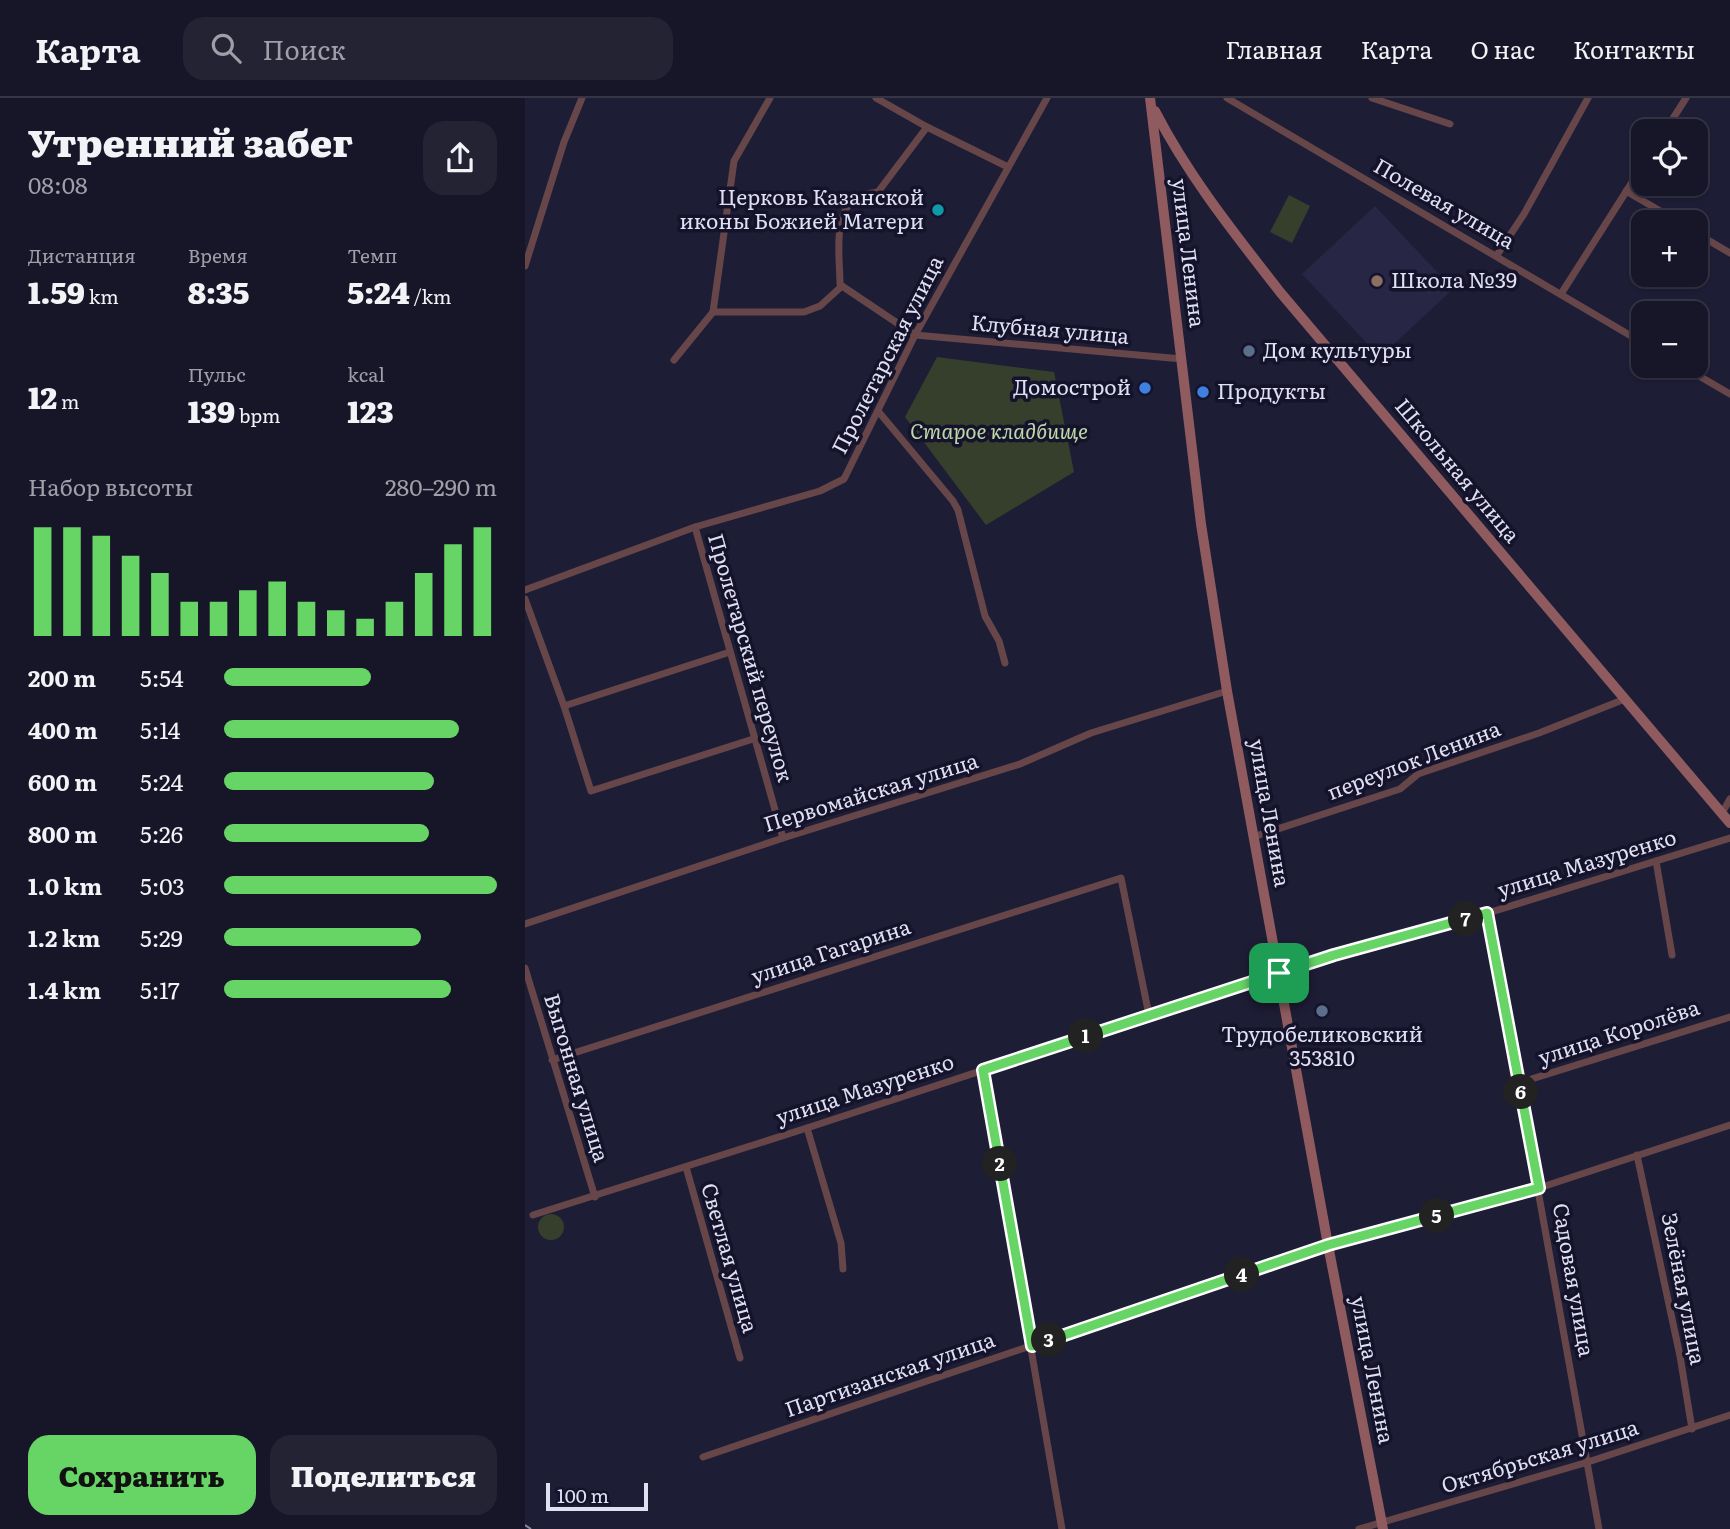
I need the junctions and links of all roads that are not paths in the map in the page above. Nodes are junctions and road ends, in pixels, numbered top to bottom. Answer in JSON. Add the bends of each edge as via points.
{"nodes":[{"id":1,"x":582,"y":98,"type":"edge"},
{"id":2,"x":771,"y":98,"type":"edge"},
{"id":3,"x":877,"y":98,"type":"edge"},
{"id":4,"x":1047,"y":98,"type":"edge"},
{"id":5,"x":1227,"y":98,"type":"edge"},
{"id":6,"x":1372,"y":98,"type":"edge"},
{"id":7,"x":1588,"y":98,"type":"edge"},
{"id":8,"x":1686,"y":98,"type":"edge"},
{"id":9,"x":1150,"y":101,"type":"edge"},
{"id":10,"x":1673,"y":119,"type":"edge"},
{"id":11,"x":1450,"y":124,"type":"dead end"},
{"id":12,"x":927,"y":127,"type":"junction"},
{"id":13,"x":1154,"y":135,"type":"junction"},
{"id":14,"x":1167,"y":135,"type":"junction"},
{"id":15,"x":1008,"y":167,"type":"junction"},
{"id":16,"x":1631,"y":183,"type":"edge"},
{"id":17,"x":1626,"y":191,"type":"junction"},
{"id":18,"x":1658,"y":210,"type":"edge"},
{"id":19,"x":1708,"y":240,"type":"edge"},
{"id":20,"x":1730,"y":253,"type":"edge"},
{"id":21,"x":1497,"y":255,"type":"junction"},
{"id":22,"x":525,"y":266,"type":"edge"},
{"id":23,"x":842,"y":286,"type":"junction"},
{"id":24,"x":1561,"y":294,"type":"junction"},
{"id":25,"x":713,"y":312,"type":"junction"},
{"id":26,"x":915,"y":335,"type":"junction"},
{"id":27,"x":1631,"y":336,"type":"edge"},
{"id":28,"x":1182,"y":359,"type":"junction"},
{"id":29,"x":674,"y":360,"type":"dead end"},
{"id":30,"x":1703,"y":378,"type":"edge"},
{"id":31,"x":1730,"y":394,"type":"edge"},
{"id":32,"x":878,"y":411,"type":"junction"},
{"id":33,"x":695,"y":527,"type":"junction"},
{"id":34,"x":525,"y":590,"type":"edge"},
{"id":35,"x":525,"y":599,"type":"edge"},
{"id":36,"x":730,"y":652,"type":"junction"},
{"id":37,"x":1005,"y":663,"type":"dead end"},
{"id":38,"x":1227,"y":691,"type":"junction"},
{"id":39,"x":1625,"y":699,"type":"junction"},
{"id":40,"x":564,"y":706,"type":"junction"},
{"id":41,"x":754,"y":739,"type":"junction"},
{"id":42,"x":1730,"y":799,"type":"edge"},
{"id":43,"x":1722,"y":813,"type":"junction"},
{"id":44,"x":1730,"y":823,"type":"edge"},
{"id":45,"x":1253,"y":836,"type":"junction"},
{"id":46,"x":783,"y":838,"type":"junction"},
{"id":47,"x":1730,"y":838,"type":"edge"},
{"id":48,"x":1656,"y":861,"type":"junction"},
{"id":49,"x":1487,"y":913,"type":"junction"},
{"id":50,"x":525,"y":924,"type":"edge"},
{"id":51,"x":1672,"y":955,"type":"dead end"},
{"id":52,"x":525,"y":968,"type":"edge"},
{"id":53,"x":1279,"y":973,"type":"junction"},
{"id":54,"x":1149,"y":1015,"type":"junction"},
{"id":55,"x":1730,"y":1017,"type":"edge"},
{"id":56,"x":552,"y":1060,"type":"junction"},
{"id":57,"x":983,"y":1070,"type":"junction"},
{"id":58,"x":1519,"y":1083,"type":"junction"},
{"id":59,"x":1730,"y":1125,"type":"edge"},
{"id":60,"x":807,"y":1128,"type":"junction"},
{"id":61,"x":1637,"y":1155,"type":"junction"},
{"id":62,"x":686,"y":1167,"type":"junction"},
{"id":63,"x":1539,"y":1188,"type":"junction"},
{"id":64,"x":594,"y":1197,"type":"junction"},
{"id":65,"x":533,"y":1216,"type":"dead end"},
{"id":66,"x":1328,"y":1245,"type":"junction"},
{"id":67,"x":843,"y":1269,"type":"dead end"},
{"id":68,"x":1032,"y":1346,"type":"junction"},
{"id":69,"x":740,"y":1358,"type":"dead end"},
{"id":70,"x":1730,"y":1415,"type":"edge"},
{"id":71,"x":1692,"y":1429,"type":"junction"},
{"id":72,"x":702,"y":1457,"type":"dead end"},
{"id":73,"x":1588,"y":1462,"type":"junction"},
{"id":74,"x":1383,"y":1525,"type":"edge"},
{"id":75,"x":1062,"y":1529,"type":"edge"},
{"id":76,"x":1359,"y":1529,"type":"edge"},
{"id":77,"x":1599,"y":1529,"type":"edge"}],
"edges":[{"from":1,"to":22,"type":"street","via":[[563,142]]},
{"from":2,"to":25,"type":"street","via":[[734,161]]},
{"from":3,"to":12,"type":"street"},
{"from":4,"to":15,"type":"street","name":"Пролетарская улица"},
{"from":5,"to":21,"type":"street","name":"Полевая улица"},
{"from":6,"to":11,"type":"street"},
{"from":7,"to":21,"type":"street"},
{"from":8,"to":10,"type":"street"},
{"from":9,"to":13,"type":"street","name":"улица Ленина"},
{"from":9,"to":14,"type":"street","name":"Школьная улица"},
{"from":12,"to":15,"type":"street"},
{"from":12,"to":23,"type":"street","via":[[878,192],[857,196],[846,208],[841,227]]},
{"from":13,"to":14,"type":"street"},
{"from":13,"to":28,"type":"street","name":"улица Ленина"},
{"from":14,"to":39,"type":"street","name":"Школьная улица","via":[[1218,214],[1280,292]]},
{"from":15,"to":26,"type":"street","name":"Пролетарская улица"},
{"from":16,"to":17,"type":"street"},
{"from":17,"to":18,"type":"street"},
{"from":17,"to":24,"type":"street"},
{"from":19,"to":20,"type":"street"},
{"from":21,"to":24,"type":"street","name":"Полевая улица"},
{"from":23,"to":25,"type":"street","via":[[820,306],[804,312]]},
{"from":23,"to":26,"type":"street"},
{"from":24,"to":27,"type":"street","name":"Полевая улица"},
{"from":25,"to":29,"type":"street"},
{"from":26,"to":28,"type":"street","name":"Клубная улица"},
{"from":26,"to":32,"type":"street","name":"Пролетарская улица"},
{"from":28,"to":38,"type":"street","name":"улица Ленина"},
{"from":30,"to":31,"type":"street"},
{"from":32,"to":33,"type":"street","name":"Пролетарская улица","via":[[844,479],[820,491]]},
{"from":32,"to":37,"type":"street","via":[[958,510],[985,615]]},
{"from":33,"to":34,"type":"street","name":"Пролетарская улица"},
{"from":33,"to":36,"type":"street","name":"Пролетарский переулок"},
{"from":35,"to":40,"type":"street"},
{"from":36,"to":40,"type":"street"},
{"from":36,"to":41,"type":"street","name":"Пролетарский переулок"},
{"from":38,"to":45,"type":"street","name":"улица Ленина"},
{"from":38,"to":46,"type":"street","name":"Первомайская улица","via":[[1091,733],[1020,764]]},
{"from":39,"to":43,"type":"street","name":"Школьная улица"},
{"from":39,"to":45,"type":"street","name":"переулок Ленина","via":[[1418,774],[1400,789]]},
{"from":40,"to":41,"type":"street","via":[[591,791]]},
{"from":41,"to":46,"type":"street","name":"Пролетарский переулок"},
{"from":42,"to":43,"type":"street"},
{"from":43,"to":44,"type":"street","name":"Школьная улица"},
{"from":45,"to":53,"type":"street","name":"улица Ленина"},
{"from":46,"to":50,"type":"street","name":"Первомайская улица"},
{"from":47,"to":48,"type":"street","name":"улица Мазуренко"},
{"from":48,"to":49,"type":"street","name":"улица Мазуренко"},
{"from":48,"to":51,"type":"street"},
{"from":49,"to":53,"type":"street","name":"улица Мазуренко"},
{"from":49,"to":58,"type":"street","name":"Садовая улица"},
{"from":52,"to":56,"type":"street","name":"Выгонная улица"},
{"from":53,"to":54,"type":"street","name":"улица Мазуренко"},
{"from":53,"to":66,"type":"street","name":"улица Ленина"},
{"from":54,"to":56,"type":"street","name":"улица Гагарина","via":[[1121,878]]},
{"from":54,"to":57,"type":"street","name":"улица Мазуренко"},
{"from":55,"to":58,"type":"street","name":"улица Королёва"},
{"from":56,"to":64,"type":"street","name":"Выгонная улица"},
{"from":57,"to":60,"type":"street","name":"улица Мазуренко"},
{"from":57,"to":68,"type":"street"},
{"from":58,"to":63,"type":"street","name":"Садовая улица"},
{"from":59,"to":61,"type":"street","name":"Партизанская улица"},
{"from":60,"to":62,"type":"street","name":"улица Мазуренко"},
{"from":60,"to":67,"type":"street","via":[[841,1243]]},
{"from":61,"to":63,"type":"street","name":"Партизанская улица"},
{"from":61,"to":71,"type":"street","name":"Зелёная улица"},
{"from":62,"to":64,"type":"street","name":"улица Мазуренко"},
{"from":62,"to":69,"type":"street","name":"Светлая улица"},
{"from":63,"to":66,"type":"street","name":"Партизанская улица"},
{"from":63,"to":73,"type":"street","name":"Садовая улица"},
{"from":64,"to":65,"type":"street","name":"улица Мазуренко"},
{"from":66,"to":68,"type":"street","name":"Партизанская улица"},
{"from":66,"to":74,"type":"street","name":"улица Ленина"},
{"from":68,"to":72,"type":"street","name":"Партизанская улица"},
{"from":68,"to":75,"type":"street"},
{"from":70,"to":71,"type":"street","name":"Октябрьская улица"},
{"from":71,"to":73,"type":"street","name":"Октябрьская улица"},
{"from":73,"to":74,"type":"street","name":"Октябрьская улица"},
{"from":73,"to":77,"type":"street","name":"Садовая улица"},
{"from":74,"to":76,"type":"street","name":"Октябрьская улица"}]}
